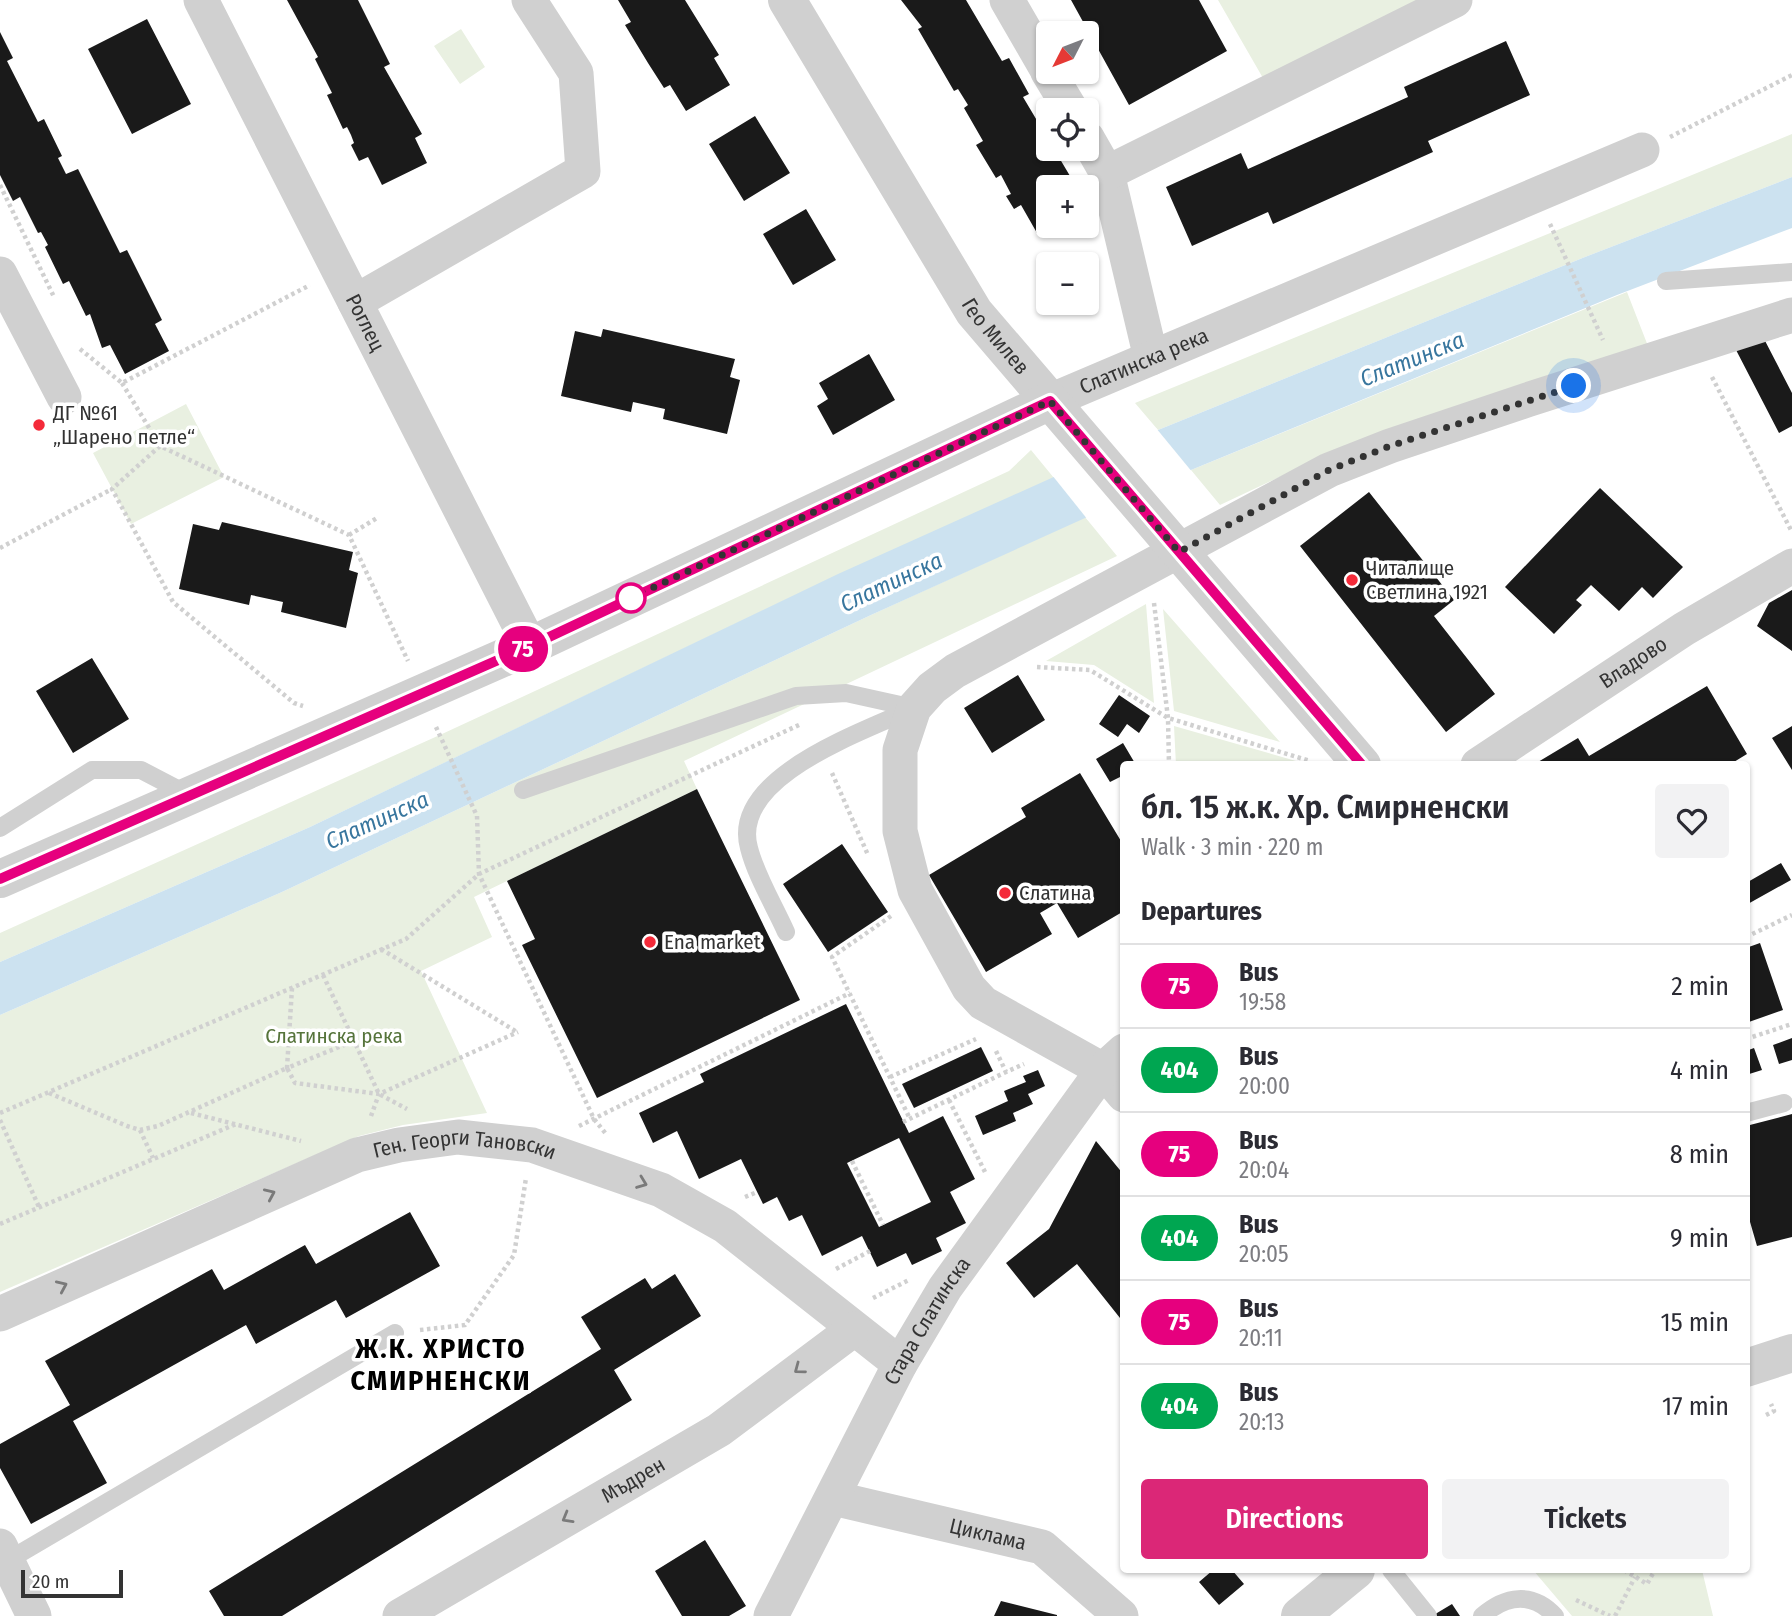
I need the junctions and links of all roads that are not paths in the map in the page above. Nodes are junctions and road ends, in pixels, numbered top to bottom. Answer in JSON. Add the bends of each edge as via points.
{"nodes":[{"id":1,"x":201,"y":0,"type":"edge"},
{"id":2,"x":529,"y":0,"type":"edge"},
{"id":3,"x":787,"y":0,"type":"edge"},
{"id":4,"x":1007,"y":0,"type":"edge"},
{"id":5,"x":1455,"y":0,"type":"edge"},
{"id":6,"x":1036,"y":51,"type":"edge"},
{"id":7,"x":1654,"y":144,"type":"road end"},
{"id":8,"x":1099,"y":159,"type":"edge"},
{"id":9,"x":1107,"y":173,"type":"junction"},
{"id":10,"x":1792,"y":272,"type":"edge"},
{"id":11,"x":0,"y":274,"type":"edge"},
{"id":12,"x":1666,"y":281,"type":"dead end"},
{"id":13,"x":355,"y":302,"type":"junction"},
{"id":14,"x":1792,"y":316,"type":"edge"},
{"id":15,"x":1151,"y":358,"type":"junction"},
{"id":16,"x":64,"y":397,"type":"dead end"},
{"id":17,"x":1050,"y":401,"type":"junction"},
{"id":18,"x":1164,"y":551,"type":"junction"},
{"id":19,"x":1792,"y":566,"type":"edge"},
{"id":20,"x":530,"y":646,"type":"junction"},
{"id":21,"x":914,"y":708,"type":"junction"},
{"id":22,"x":1358,"y":761,"type":"edge"},
{"id":23,"x":1484,"y":761,"type":"edge"},
{"id":24,"x":523,"y":790,"type":"dead end"},
{"id":25,"x":190,"y":796,"type":"junction"},
{"id":26,"x":0,"y":828,"type":"edge"},
{"id":27,"x":0,"y":879,"type":"edge"},
{"id":28,"x":786,"y":932,"type":"dead end"},
{"id":29,"x":1117,"y":1072,"type":"edge"},
{"id":30,"x":1784,"y":1103,"type":"dead end"},
{"id":31,"x":1750,"y":1112,"type":"edge"},
{"id":32,"x":0,"y":1314,"type":"edge"},
{"id":33,"x":864,"y":1320,"type":"junction"},
{"id":34,"x":395,"y":1334,"type":"road end"},
{"id":35,"x":1792,"y":1353,"type":"edge"},
{"id":36,"x":900,"y":1364,"type":"junction"},
{"id":37,"x":1750,"y":1367,"type":"edge"},
{"id":38,"x":833,"y":1498,"type":"junction"},
{"id":39,"x":4,"y":1553,"type":"edge"},
{"id":40,"x":1352,"y":1573,"type":"edge"},
{"id":41,"x":1393,"y":1573,"type":"edge"},
{"id":42,"x":34,"y":1616,"type":"edge"},
{"id":43,"x":400,"y":1616,"type":"edge"},
{"id":44,"x":771,"y":1616,"type":"edge"},
{"id":45,"x":1121,"y":1616,"type":"edge"},
{"id":46,"x":1300,"y":1616,"type":"edge"},
{"id":47,"x":1428,"y":1616,"type":"edge"},
{"id":48,"x":1482,"y":1616,"type":"edge"},
{"id":49,"x":1555,"y":1616,"type":"edge"}],
"edges":[{"from":1,"to":13,"type":"street","name":"Роглец"},
{"from":2,"to":13,"type":"street","via":[[576,73],[583,171]]},
{"from":3,"to":17,"type":"street","name":"Гео Милев","via":[[974,312]]},
{"from":4,"to":6,"type":"street"},
{"from":5,"to":9,"type":"street"},
{"from":7,"to":15,"type":"street","name":"Слатинска река"},
{"from":8,"to":9,"type":"street"},
{"from":9,"to":15,"type":"street"},
{"from":10,"to":12,"type":"lane"},
{"from":11,"to":16,"type":"street"},
{"from":13,"to":20,"type":"street","name":"Роглец"},
{"from":14,"to":18,"type":"street","via":[[1390,446],[1329,470]]},
{"from":15,"to":17,"type":"street","name":"Слатинска река"},
{"from":17,"to":18,"type":"street","name":"Гео Милев"},
{"from":17,"to":20,"type":"street","name":"Слатинска река"},
{"from":18,"to":21,"type":"street","via":[[955,671]]},
{"from":18,"to":22,"type":"street","name":"Гео Милев"},
{"from":19,"to":23,"type":"street","name":"Владово","via":[[1684,629]]},
{"from":20,"to":25,"type":"street","name":"Слатинска река","via":[[427,705]]},
{"from":21,"to":24,"type":"lane","via":[[846,693],[796,695]]},
{"from":21,"to":28,"type":"lane","via":[[783,772],[766,789],[749,821],[748,846]]},
{"from":21,"to":29,"type":"street","via":[[900,750],[900,831],[915,890],[969,988],[984,1003]]},
{"from":25,"to":26,"type":"lane","via":[[141,770],[92,770]]},
{"from":25,"to":27,"type":"street","name":"Слатинска река"},
{"from":29,"to":36,"type":"street","name":"Стара Слатинска","via":[[945,1289]]},
{"from":30,"to":31,"type":"lane"},
{"from":32,"to":33,"type":"street","name":"Ген. Георги Тановски","one_way":true,"via":[[357,1155],[458,1137],[532,1145],[661,1190],[725,1226]]},
{"from":33,"to":36,"type":"street","name":"Ген. Георги Тановски"},
{"from":33,"to":43,"type":"street","name":"Мъдрен","one_way":true,"via":[[719,1430]]},
{"from":34,"to":39,"type":"lane"},
{"from":35,"to":37,"type":"street"},
{"from":36,"to":38,"type":"street","name":"Стара Слатинска"},
{"from":38,"to":44,"type":"street","name":"Стара Слатинска"},
{"from":38,"to":45,"type":"street","name":"Циклама","via":[[1042,1548]]},
{"from":39,"to":42,"type":"street"},
{"from":40,"to":46,"type":"street"},
{"from":41,"to":47,"type":"lane"},
{"from":48,"to":49,"type":"lane","via":[[1508,1599],[1522,1597],[1538,1602]]}]}
